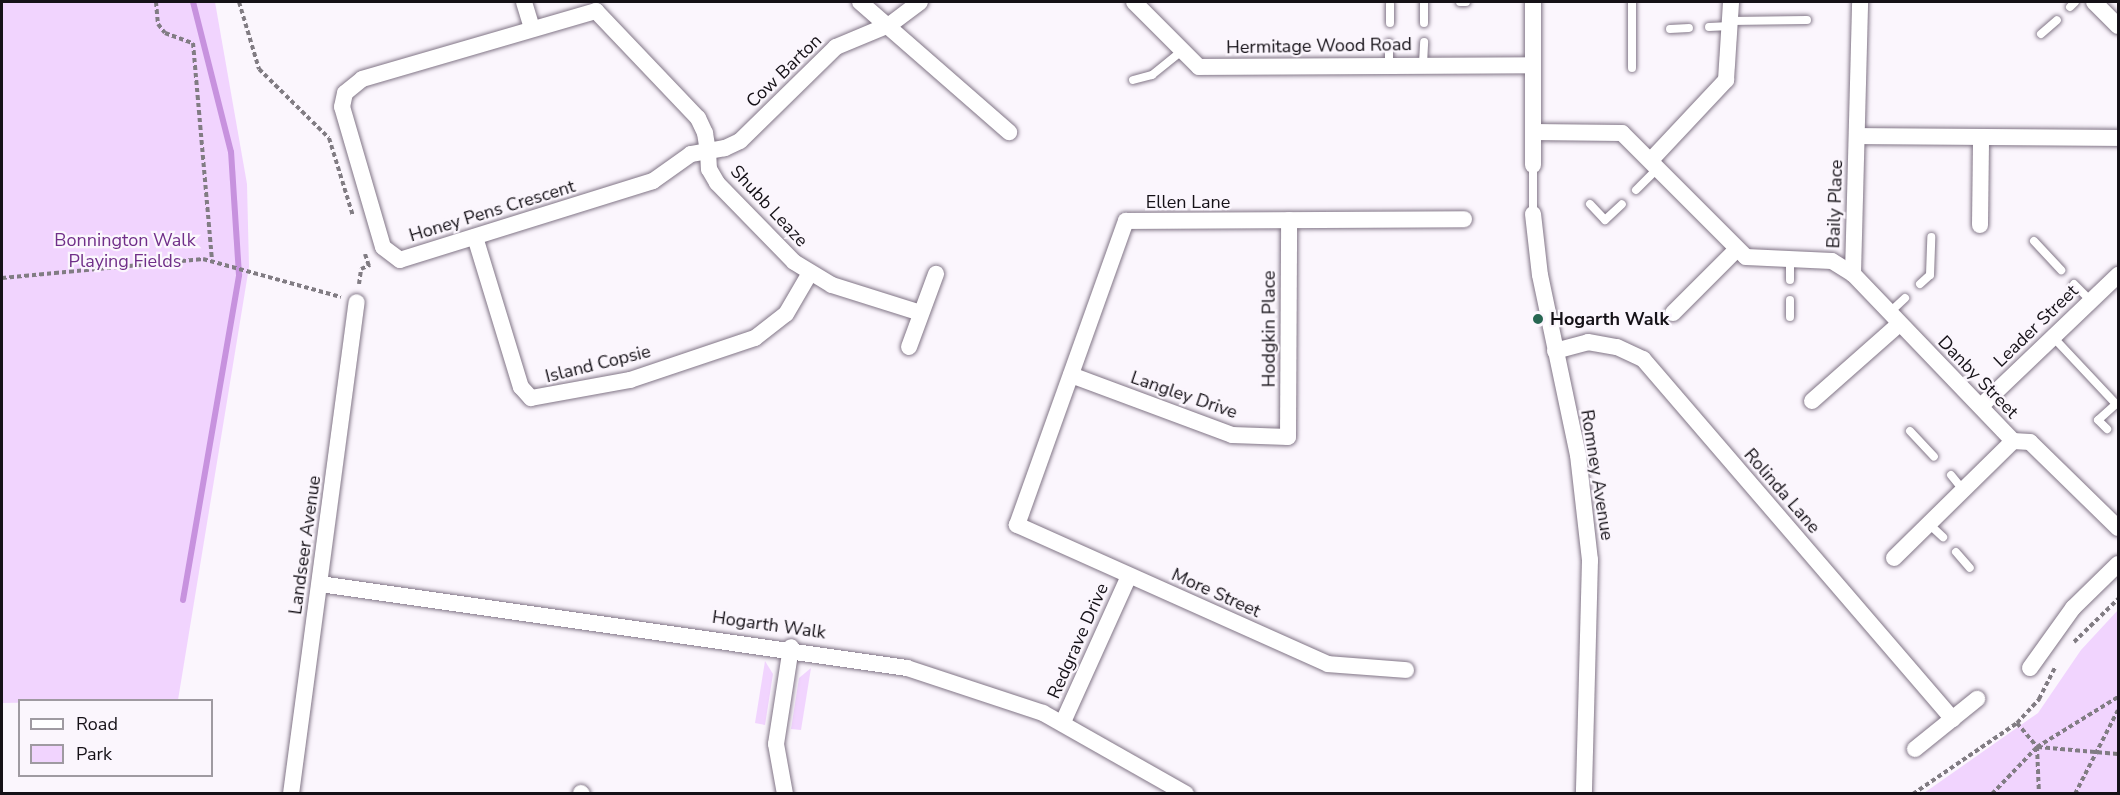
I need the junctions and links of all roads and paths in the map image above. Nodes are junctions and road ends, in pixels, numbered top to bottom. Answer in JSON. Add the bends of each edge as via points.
{"nodes":[{"id":1,"x":156,"y":2,"type":"edge"},
{"id":2,"x":239,"y":2,"type":"edge"},
{"id":3,"x":524,"y":2,"type":"edge"},
{"id":4,"x":860,"y":2,"type":"edge"},
{"id":5,"x":920,"y":2,"type":"edge"},
{"id":6,"x":1134,"y":2,"type":"edge"},
{"id":7,"x":1424,"y":2,"type":"edge"},
{"id":8,"x":1460,"y":2,"type":"edge"},
{"id":9,"x":1466,"y":2,"type":"edge"},
{"id":10,"x":1533,"y":2,"type":"edge"},
{"id":11,"x":1632,"y":2,"type":"edge"},
{"id":12,"x":1731,"y":2,"type":"edge"},
{"id":13,"x":1860,"y":2,"type":"edge"},
{"id":14,"x":2094,"y":2,"type":"edge"},
{"id":15,"x":1390,"y":4,"type":"dead end"},
{"id":16,"x":596,"y":11,"type":"joint"},
{"id":17,"x":1807,"y":20,"type":"dead end"},
{"id":18,"x":2057,"y":20,"type":"dead end"},
{"id":19,"x":1390,"y":23,"type":"dead end"},
{"id":20,"x":1424,"y":23,"type":"dead end"},
{"id":21,"x":1730,"y":23,"type":"junction"},
{"id":22,"x":891,"y":24,"type":"junction"},
{"id":23,"x":2118,"y":26,"type":"edge"},
{"id":24,"x":1709,"y":27,"type":"dead end"},
{"id":25,"x":532,"y":28,"type":"junction"},
{"id":26,"x":1689,"y":28,"type":"dead end"},
{"id":27,"x":1670,"y":29,"type":"dead end"},
{"id":28,"x":2041,"y":34,"type":"dead end"},
{"id":29,"x":1424,"y":42,"type":"dead end"},
{"id":30,"x":1389,"y":43,"type":"dead end"},
{"id":31,"x":1183,"y":50,"type":"junction"},
{"id":32,"x":1389,"y":64,"type":"junction"},
{"id":33,"x":1423,"y":64,"type":"junction"},
{"id":34,"x":1533,"y":65,"type":"junction"},
{"id":35,"x":1632,"y":68,"type":"dead end"},
{"id":36,"x":1133,"y":80,"type":"dead end"},
{"id":37,"x":1009,"y":132,"type":"dead end"},
{"id":38,"x":1533,"y":132,"type":"junction"},
{"id":39,"x":1857,"y":136,"type":"junction"},
{"id":40,"x":1981,"y":138,"type":"junction"},
{"id":41,"x":2118,"y":138,"type":"edge"},
{"id":42,"x":708,"y":151,"type":"junction"},
{"id":43,"x":1655,"y":164,"type":"junction"},
{"id":44,"x":1533,"y":165,"type":"joint"},
{"id":45,"x":1636,"y":190,"type":"dead end"},
{"id":46,"x":1590,"y":204,"type":"dead end"},
{"id":47,"x":1622,"y":204,"type":"dead end"},
{"id":48,"x":1533,"y":214,"type":"joint"},
{"id":49,"x":1464,"y":219,"type":"dead end"},
{"id":50,"x":1289,"y":220,"type":"junction"},
{"id":51,"x":1980,"y":225,"type":"dead end"},
{"id":52,"x":356,"y":226,"type":"dead end"},
{"id":53,"x":476,"y":237,"type":"junction"},
{"id":54,"x":1930,"y":237,"type":"dead end"},
{"id":55,"x":2034,"y":241,"type":"dead end"},
{"id":56,"x":362,"y":246,"type":"dead end"},
{"id":57,"x":1736,"y":250,"type":"junction"},
{"id":58,"x":390,"y":257,"type":"junction"},
{"id":59,"x":212,"y":260,"type":"junction"},
{"id":60,"x":1790,"y":260,"type":"junction"},
{"id":61,"x":369,"y":266,"type":"junction"},
{"id":62,"x":2061,"y":270,"type":"dead end"},
{"id":63,"x":810,"y":273,"type":"junction"},
{"id":64,"x":936,"y":274,"type":"dead end"},
{"id":65,"x":1853,"y":274,"type":"junction"},
{"id":66,"x":2118,"y":275,"type":"edge"},
{"id":67,"x":2,"y":278,"type":"edge"},
{"id":68,"x":1790,"y":280,"type":"dead end"},
{"id":69,"x":1920,"y":284,"type":"dead end"},
{"id":70,"x":2074,"y":284,"type":"dead end"},
{"id":71,"x":1905,"y":298,"type":"dead end"},
{"id":72,"x":1790,"y":300,"type":"dead end"},
{"id":73,"x":2090,"y":300,"type":"junction"},
{"id":74,"x":356,"y":309,"type":"junction"},
{"id":75,"x":921,"y":313,"type":"junction"},
{"id":76,"x":1673,"y":313,"type":"dead end"},
{"id":77,"x":1790,"y":318,"type":"dead end"},
{"id":78,"x":1894,"y":319,"type":"junction"},
{"id":79,"x":2052,"y":336,"type":"junction"},
{"id":80,"x":909,"y":347,"type":"dead end"},
{"id":81,"x":1555,"y":351,"type":"junction"},
{"id":82,"x":1071,"y":375,"type":"junction"},
{"id":83,"x":1812,"y":401,"type":"dead end"},
{"id":84,"x":2117,"y":402,"type":"edge"},
{"id":85,"x":1981,"y":406,"type":"junction"},
{"id":86,"x":2107,"y":429,"type":"dead end"},
{"id":87,"x":1910,"y":431,"type":"dead end"},
{"id":88,"x":1288,"y":437,"type":"joint"},
{"id":89,"x":2013,"y":441,"type":"junction"},
{"id":90,"x":1934,"y":457,"type":"dead end"},
{"id":91,"x":1951,"y":475,"type":"dead end"},
{"id":92,"x":1964,"y":491,"type":"junction"},
{"id":93,"x":1017,"y":525,"type":"joint"},
{"id":94,"x":1930,"y":525,"type":"junction"},
{"id":95,"x":2118,"y":528,"type":"edge"},
{"id":96,"x":1943,"y":537,"type":"dead end"},
{"id":97,"x":1956,"y":552,"type":"dead end"},
{"id":98,"x":1894,"y":558,"type":"dead end"},
{"id":99,"x":2118,"y":564,"type":"edge"},
{"id":100,"x":1970,"y":568,"type":"dead end"},
{"id":101,"x":1129,"y":576,"type":"junction"},
{"id":102,"x":320,"y":584,"type":"junction"},
{"id":103,"x":2118,"y":599,"type":"edge"},
{"id":104,"x":791,"y":647,"type":"junction"},
{"id":105,"x":2067,"y":649,"type":"dead end"},
{"id":106,"x":2060,"y":658,"type":"dead end"},
{"id":107,"x":2030,"y":669,"type":"dead end"},
{"id":108,"x":1406,"y":670,"type":"dead end"},
{"id":109,"x":2118,"y":697,"type":"edge"},
{"id":110,"x":1977,"y":699,"type":"dead end"},
{"id":111,"x":2118,"y":710,"type":"edge"},
{"id":112,"x":1953,"y":719,"type":"junction"},
{"id":113,"x":1063,"y":722,"type":"junction"},
{"id":114,"x":2017,"y":723,"type":"junction"},
{"id":115,"x":2037,"y":747,"type":"junction"},
{"id":116,"x":1915,"y":749,"type":"dead end"},
{"id":117,"x":2096,"y":752,"type":"junction"},
{"id":118,"x":2118,"y":754,"type":"edge"},
{"id":119,"x":291,"y":794,"type":"edge"},
{"id":120,"x":785,"y":794,"type":"edge"},
{"id":121,"x":1186,"y":794,"type":"edge"},
{"id":122,"x":1584,"y":794,"type":"edge"},
{"id":123,"x":1913,"y":794,"type":"edge"},
{"id":124,"x":1992,"y":794,"type":"edge"},
{"id":125,"x":2039,"y":794,"type":"edge"},
{"id":126,"x":2075,"y":794,"type":"edge"}],
"edges":[{"from":1,"to":59,"type":"path","via":[[158,24],[165,33],[193,43]]},
{"from":2,"to":52,"type":"path","via":[[259,69],[329,138]]},
{"from":3,"to":25,"type":"street"},
{"from":4,"to":22,"type":"street"},
{"from":5,"to":22,"type":"street","name":"Cow Barton"},
{"from":6,"to":31,"type":"street","name":"Hermitage Wood Road"},
{"from":7,"to":20,"type":"lane"},
{"from":8,"to":9,"type":"lane"},
{"from":10,"to":34,"type":"street"},
{"from":11,"to":35,"type":"lane"},
{"from":12,"to":21,"type":"street"},
{"from":13,"to":39,"type":"street","name":"Baily Place"},
{"from":14,"to":23,"type":"street"},
{"from":15,"to":19,"type":"lane"},
{"from":16,"to":25,"type":"street","name":"Honey Pens Crescent"},
{"from":16,"to":42,"type":"street","name":"Shubb Leaze","via":[[698,118]]},
{"from":17,"to":21,"type":"lane"},
{"from":18,"to":28,"type":"lane"},
{"from":21,"to":24,"type":"lane"},
{"from":21,"to":43,"type":"street","via":[[1729,64],[1720,91]]},
{"from":22,"to":37,"type":"street"},
{"from":22,"to":42,"type":"street","name":"Cow Barton","via":[[836,47],[740,141]]},
{"from":25,"to":58,"type":"street","name":"Honey Pens Crescent","via":[[362,79],[345,93],[342,107],[367,200]]},
{"from":26,"to":27,"type":"lane"},
{"from":29,"to":33,"type":"lane"},
{"from":30,"to":32,"type":"lane"},
{"from":31,"to":32,"type":"street","name":"Hermitage Wood Road","via":[[1199,67]]},
{"from":31,"to":36,"type":"lane","via":[[1152,75]]},
{"from":32,"to":33,"type":"street","name":"Hermitage Wood Road"},
{"from":33,"to":34,"type":"street","name":"Hermitage Wood Road"},
{"from":34,"to":38,"type":"street"},
{"from":38,"to":43,"type":"street","name":"Danby Street","via":[[1622,133]]},
{"from":38,"to":44,"type":"street"},
{"from":39,"to":40,"type":"street","name":"Baily Place"},
{"from":39,"to":65,"type":"street","name":"Baily Place"},
{"from":40,"to":41,"type":"street","name":"Baily Place"},
{"from":40,"to":51,"type":"street"},
{"from":42,"to":53,"type":"street","name":"Honey Pens Crescent","via":[[676,161],[653,181]]},
{"from":42,"to":63,"type":"street","name":"Shubb Leaze","via":[[709,169],[717,183]]},
{"from":43,"to":45,"type":"lane"},
{"from":43,"to":57,"type":"street","name":"Danby Street"},
{"from":44,"to":48,"type":"lane","name":"Romney Avenue"},
{"from":46,"to":47,"type":"lane","via":[[1605,220]]},
{"from":48,"to":81,"type":"street","name":"Romney Avenue"},
{"from":49,"to":50,"type":"street","name":"Ellen Lane"},
{"from":50,"to":82,"type":"street","name":"Ellen Lane","via":[[1126,221]]},
{"from":50,"to":88,"type":"street","name":"Hodgkin Place"},
{"from":53,"to":58,"type":"street","name":"Honey Pens Crescent","via":[[400,260]]},
{"from":53,"to":63,"type":"street","name":"Island Copsie","via":[[521,387],[531,398],[630,380],[755,338],[786,314]]},
{"from":54,"to":69,"type":"lane","via":[[1930,275]]},
{"from":55,"to":62,"type":"lane"},
{"from":56,"to":61,"type":"path"},
{"from":57,"to":60,"type":"street","name":"Danby Street","via":[[1754,260]]},
{"from":57,"to":76,"type":"street"},
{"from":58,"to":61,"type":"path"},
{"from":59,"to":67,"type":"path"},
{"from":59,"to":74,"type":"path","via":[[340,294]]},
{"from":60,"to":65,"type":"street","name":"Danby Street","via":[[1832,261]]},
{"from":60,"to":68,"type":"lane"},
{"from":61,"to":74,"type":"path","via":[[360,272]]},
{"from":63,"to":75,"type":"street","name":"Shubb Leaze"},
{"from":64,"to":75,"type":"street"},
{"from":65,"to":78,"type":"street","name":"Danby Street"},
{"from":66,"to":73,"type":"street","name":"Leader Street"},
{"from":70,"to":73,"type":"lane"},
{"from":71,"to":78,"type":"lane"},
{"from":72,"to":77,"type":"lane"},
{"from":73,"to":79,"type":"street","name":"Leader Street"},
{"from":74,"to":102,"type":"street","name":"Landseer Avenue"},
{"from":75,"to":80,"type":"street"},
{"from":78,"to":83,"type":"street"},
{"from":78,"to":85,"type":"street","name":"Danby Street"},
{"from":79,"to":84,"type":"lane"},
{"from":79,"to":85,"type":"street","name":"Leader Street"},
{"from":81,"to":112,"type":"street","name":"Rolinda Lane","via":[[1588,342],[1617,346],[1643,359]]},
{"from":81,"to":122,"type":"street","name":"Romney Avenue","via":[[1578,455],[1592,580]]},
{"from":82,"to":88,"type":"street","name":"Langley Drive","via":[[1232,435]]},
{"from":82,"to":93,"type":"street","name":"Ellen Lane"},
{"from":84,"to":86,"type":"lane","via":[[2098,420]]},
{"from":85,"to":89,"type":"street","name":"Danby Street"},
{"from":87,"to":90,"type":"lane"},
{"from":89,"to":92,"type":"street","name":"Danby Street"},
{"from":89,"to":95,"type":"street","via":[[2030,442]]},
{"from":91,"to":92,"type":"lane"},
{"from":92,"to":94,"type":"street","name":"Danby Street"},
{"from":93,"to":101,"type":"street","name":"More Street"},
{"from":94,"to":96,"type":"lane"},
{"from":94,"to":98,"type":"street","name":"Danby Street"},
{"from":97,"to":100,"type":"lane"},
{"from":99,"to":107,"type":"street","via":[[2073,608]]},
{"from":101,"to":108,"type":"street","name":"More Street","via":[[1328,664]]},
{"from":101,"to":113,"type":"street","name":"Redgrave Drive"},
{"from":102,"to":104,"type":"street","name":"Hogarth Walk"},
{"from":102,"to":119,"type":"street","name":"Landseer Avenue"},
{"from":103,"to":105,"type":"path"},
{"from":104,"to":113,"type":"street","name":"Hogarth Walk","via":[[945,678]]},
{"from":104,"to":120,"type":"street","via":[[776,744]]},
{"from":106,"to":114,"type":"path","via":[[2039,699]]},
{"from":109,"to":115,"type":"path"},
{"from":110,"to":112,"type":"street"},
{"from":111,"to":117,"type":"path"},
{"from":112,"to":116,"type":"street"},
{"from":113,"to":121,"type":"street","name":"Hogarth Walk"},
{"from":114,"to":115,"type":"path"},
{"from":114,"to":123,"type":"path"},
{"from":115,"to":117,"type":"path"},
{"from":115,"to":124,"type":"path"},
{"from":115,"to":125,"type":"path"},
{"from":117,"to":118,"type":"path"},
{"from":117,"to":126,"type":"path"}]}
